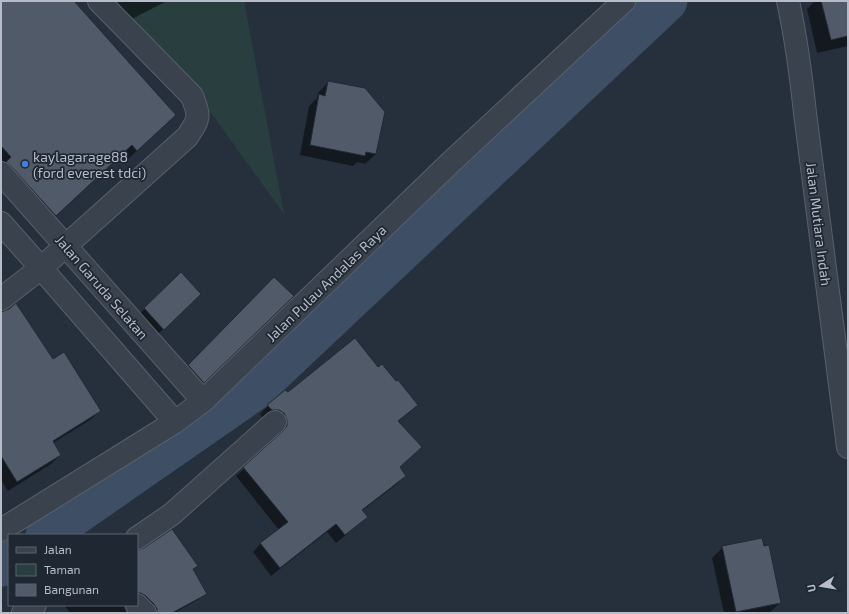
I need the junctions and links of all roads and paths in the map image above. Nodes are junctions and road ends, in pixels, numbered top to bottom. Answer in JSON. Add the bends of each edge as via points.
{"nodes":[{"id":1,"x":99,"y":1,"type":"edge"},
{"id":2,"x":624,"y":1,"type":"edge"},
{"id":3,"x":788,"y":1,"type":"edge"},
{"id":4,"x":1,"y":173,"type":"edge"},
{"id":5,"x":1,"y":223,"type":"edge"},
{"id":6,"x":66,"y":246,"type":"junction"},
{"id":7,"x":41,"y":268,"type":"junction"},
{"id":8,"x":1,"y":299,"type":"edge"},
{"id":9,"x":203,"y":401,"type":"junction"},
{"id":10,"x":175,"y":422,"type":"junction"},
{"id":11,"x":275,"y":422,"type":"dead end"},
{"id":12,"x":848,"y":447,"type":"edge"},
{"id":13,"x":1,"y":530,"type":"edge"},
{"id":14,"x":138,"y":537,"type":"edge"},
{"id":15,"x":34,"y":606,"type":"edge"},
{"id":16,"x":23,"y":613,"type":"edge"}],
"edges":[{"from":1,"to":6,"type":"street","via":[[192,96],[198,112],[198,121],[187,136]]},
{"from":2,"to":9,"type":"street","name":"Jalan Pulau Andalas Raya","via":[[450,163]]},
{"from":3,"to":12,"type":"street","name":"Jalan Mutiara Indah","via":[[800,66]]},
{"from":4,"to":6,"type":"street","name":"Jalan Garuda Selatan"},
{"from":5,"to":7,"type":"street"},
{"from":6,"to":7,"type":"street"},
{"from":6,"to":9,"type":"street","name":"Jalan Garuda Selatan"},
{"from":7,"to":8,"type":"street"},
{"from":7,"to":10,"type":"street"},
{"from":9,"to":10,"type":"street","name":"Jalan Pulau Andalas Raya"},
{"from":10,"to":13,"type":"street","name":"Jalan Pulau Andalas Raya"},
{"from":11,"to":14,"type":"street","via":[[172,514]]},
{"from":15,"to":16,"type":"street"}]}
